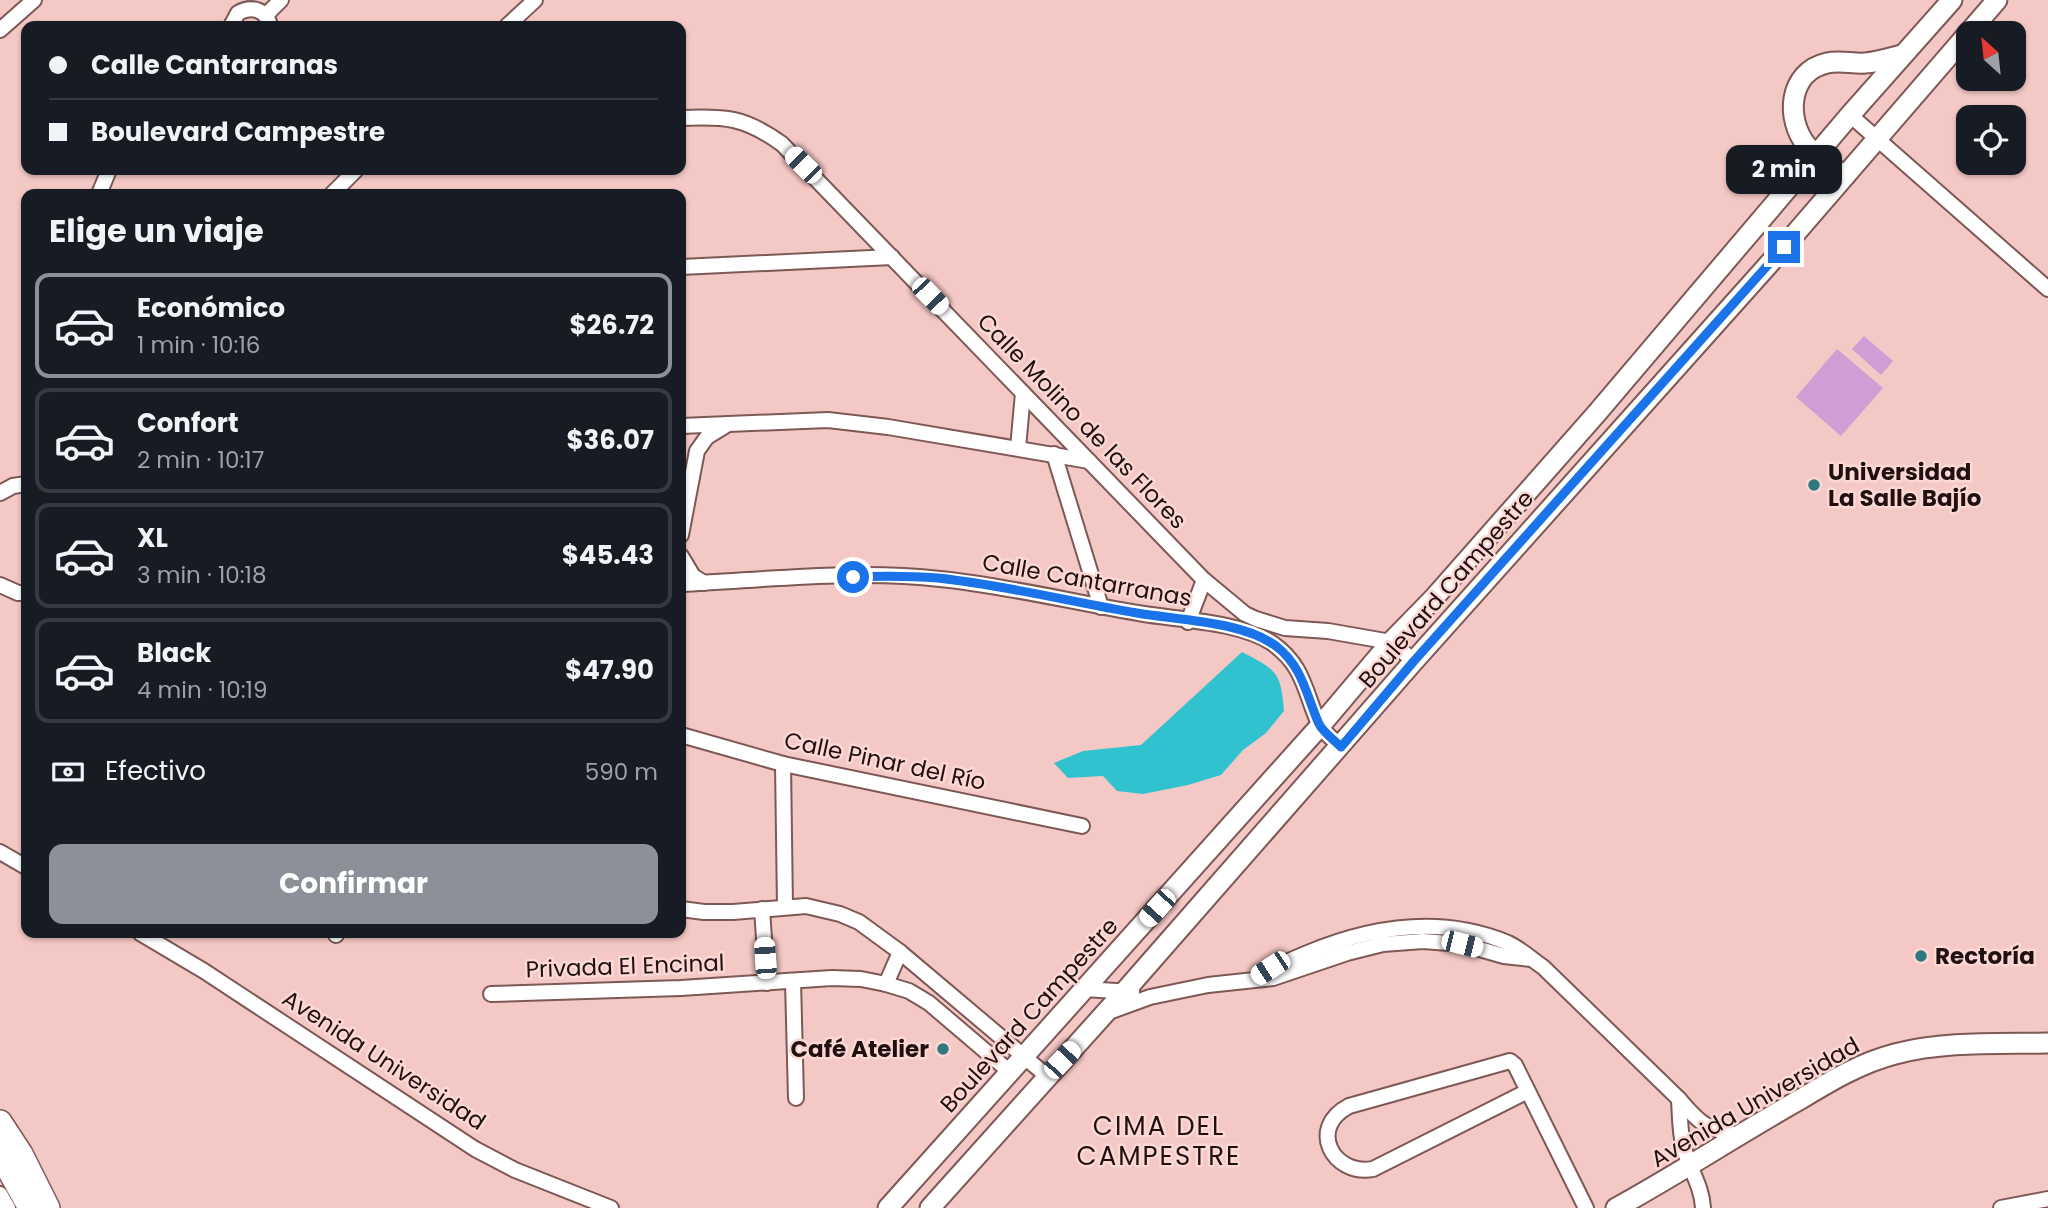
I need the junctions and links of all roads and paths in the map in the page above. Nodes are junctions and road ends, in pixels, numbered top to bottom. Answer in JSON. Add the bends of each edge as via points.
{"nodes":[{"id":1,"x":34,"y":0,"type":"edge"},
{"id":2,"x":281,"y":0,"type":"edge"},
{"id":3,"x":535,"y":0,"type":"edge"},
{"id":4,"x":1952,"y":0,"type":"edge"},
{"id":5,"x":1997,"y":0,"type":"edge"},
{"id":6,"x":233,"y":21,"type":"edge"},
{"id":7,"x":268,"y":21,"type":"edge"},
{"id":8,"x":512,"y":21,"type":"edge"},
{"id":9,"x":0,"y":30,"type":"edge"},
{"id":10,"x":1902,"y":55,"type":"junction"},
{"id":11,"x":1850,"y":115,"type":"junction"},
{"id":12,"x":686,"y":118,"type":"edge"},
{"id":13,"x":1876,"y":138,"type":"junction"},
{"id":14,"x":1817,"y":156,"type":"junction"},
{"id":15,"x":351,"y":175,"type":"edge"},
{"id":16,"x":1846,"y":176,"type":"junction"},
{"id":17,"x":337,"y":189,"type":"edge"},
{"id":18,"x":892,"y":257,"type":"junction"},
{"id":19,"x":686,"y":267,"type":"edge"},
{"id":20,"x":2048,"y":289,"type":"edge"},
{"id":21,"x":1023,"y":393,"type":"junction"},
{"id":22,"x":729,"y":423,"type":"junction"},
{"id":23,"x":686,"y":426,"type":"edge"},
{"id":24,"x":1018,"y":448,"type":"junction"},
{"id":25,"x":1054,"y":454,"type":"junction"},
{"id":26,"x":1089,"y":461,"type":"junction"},
{"id":27,"x":21,"y":485,"type":"edge"},
{"id":28,"x":0,"y":493,"type":"edge"},
{"id":29,"x":686,"y":509,"type":"edge"},
{"id":30,"x":686,"y":565,"type":"edge"},
{"id":31,"x":1205,"y":580,"type":"junction"},
{"id":32,"x":704,"y":583,"type":"junction"},
{"id":33,"x":686,"y":584,"type":"edge"},
{"id":34,"x":1,"y":587,"type":"edge"},
{"id":35,"x":21,"y":592,"type":"edge"},
{"id":36,"x":1101,"y":607,"type":"junction"},
{"id":37,"x":1188,"y":621,"type":"junction"},
{"id":38,"x":1391,"y":642,"type":"junction"},
{"id":39,"x":1414,"y":661,"type":"junction"},
{"id":40,"x":1320,"y":726,"type":"junction"},
{"id":41,"x":686,"y":736,"type":"edge"},
{"id":42,"x":1341,"y":747,"type":"junction"},
{"id":43,"x":783,"y":764,"type":"junction"},
{"id":44,"x":1082,"y":826,"type":"dead end"},
{"id":45,"x":0,"y":852,"type":"edge"},
{"id":46,"x":21,"y":864,"type":"edge"},
{"id":47,"x":785,"y":907,"type":"junction"},
{"id":48,"x":762,"y":909,"type":"junction"},
{"id":49,"x":686,"y":910,"type":"edge"},
{"id":50,"x":148,"y":938,"type":"edge"},
{"id":51,"x":900,"y":953,"type":"junction"},
{"id":52,"x":793,"y":981,"type":"junction"},
{"id":53,"x":767,"y":983,"type":"junction"},
{"id":54,"x":886,"y":984,"type":"junction"},
{"id":55,"x":1084,"y":989,"type":"junction"},
{"id":56,"x":1125,"y":991,"type":"junction"},
{"id":57,"x":491,"y":994,"type":"dead end"},
{"id":58,"x":1150,"y":997,"type":"junction"},
{"id":59,"x":1105,"y":1014,"type":"junction"},
{"id":60,"x":2048,"y":1043,"type":"edge"},
{"id":61,"x":1024,"y":1057,"type":"junction"},
{"id":62,"x":1010,"y":1072,"type":"junction"},
{"id":63,"x":1047,"y":1076,"type":"junction"},
{"id":64,"x":1528,"y":1091,"type":"junction"},
{"id":65,"x":796,"y":1098,"type":"dead end"},
{"id":66,"x":1679,"y":1100,"type":"junction"},
{"id":67,"x":0,"y":1122,"type":"edge"},
{"id":68,"x":1738,"y":1135,"type":"junction"},
{"id":69,"x":0,"y":1154,"type":"edge"},
{"id":70,"x":1690,"y":1167,"type":"junction"},
{"id":71,"x":0,"y":1194,"type":"edge"},
{"id":72,"x":2048,"y":1199,"type":"edge"},
{"id":73,"x":8,"y":1208,"type":"edge"},
{"id":74,"x":30,"y":1208,"type":"edge"},
{"id":75,"x":48,"y":1208,"type":"edge"},
{"id":76,"x":611,"y":1208,"type":"edge"},
{"id":77,"x":888,"y":1208,"type":"edge"},
{"id":78,"x":930,"y":1208,"type":"edge"},
{"id":79,"x":1586,"y":1208,"type":"edge"},
{"id":80,"x":1616,"y":1208,"type":"edge"},
{"id":81,"x":1703,"y":1208,"type":"edge"},
{"id":82,"x":2001,"y":1208,"type":"edge"}],
"edges":[{"from":1,"to":9,"type":"street"},
{"from":2,"to":7,"type":"street"},
{"from":3,"to":8,"type":"street"},
{"from":4,"to":10,"type":"street","name":"Boulevard Campestre"},
{"from":5,"to":13,"type":"street","name":"Boulevard Campestre"},
{"from":6,"to":7,"type":"street","via":[[243,10],[256,9]]},
{"from":10,"to":11,"type":"street","name":"Boulevard Campestre"},
{"from":10,"to":14,"type":"street","via":[[1863,63],[1826,63],[1804,76],[1795,91],[1793,113],[1800,135]]},
{"from":11,"to":13,"type":"street"},
{"from":11,"to":14,"type":"street","name":"Boulevard Campestre"},
{"from":12,"to":18,"type":"street","name":"Calle Molino de las Flores","via":[[738,120],[762,130],[782,144]]},
{"from":13,"to":16,"type":"street","name":"Boulevard Campestre"},
{"from":13,"to":20,"type":"street"},
{"from":14,"to":16,"type":"street"},
{"from":14,"to":38,"type":"street","name":"Boulevard Campestre","via":[[1597,413]]},
{"from":15,"to":17,"type":"street"},
{"from":16,"to":39,"type":"street","name":"Boulevard Campestre"},
{"from":18,"to":19,"type":"street"},
{"from":18,"to":21,"type":"street","name":"Calle Molino de las Flores"},
{"from":21,"to":24,"type":"street"},
{"from":21,"to":26,"type":"street","name":"Calle Molino de las Flores"},
{"from":22,"to":23,"type":"street"},
{"from":22,"to":24,"type":"street","via":[[828,420]]},
{"from":22,"to":29,"type":"street","via":[[697,451]]},
{"from":24,"to":25,"type":"street"},
{"from":25,"to":26,"type":"street"},
{"from":25,"to":36,"type":"street"},
{"from":26,"to":31,"type":"street","name":"Calle Molino de las Flores"},
{"from":27,"to":28,"type":"street"},
{"from":30,"to":32,"type":"street","via":[[692,576]]},
{"from":31,"to":37,"type":"street"},
{"from":31,"to":38,"type":"street","name":"Calle Molino de las Flores","via":[[1245,614],[1267,624]]},
{"from":32,"to":33,"type":"street","name":"Calle Cantarranas"},
{"from":32,"to":36,"type":"street","name":"Calle Cantarranas","via":[[807,577],[938,578]]},
{"from":34,"to":35,"type":"street"},
{"from":36,"to":37,"type":"street","name":"Calle Cantarranas"},
{"from":37,"to":40,"type":"street","name":"Calle Cantarranas","via":[[1252,634],[1283,652],[1304,681]]},
{"from":38,"to":39,"type":"street"},
{"from":38,"to":40,"type":"street","name":"Boulevard Campestre"},
{"from":39,"to":42,"type":"street","name":"Boulevard Campestre"},
{"from":40,"to":42,"type":"street","name":"Calle Cantarranas"},
{"from":40,"to":55,"type":"street","name":"Boulevard Campestre"},
{"from":41,"to":43,"type":"street","name":"Calle Pinar del Río"},
{"from":42,"to":56,"type":"street","name":"Boulevard Campestre"},
{"from":43,"to":44,"type":"street","name":"Calle Pinar del Río"},
{"from":43,"to":47,"type":"street"},
{"from":45,"to":46,"type":"street"},
{"from":47,"to":48,"type":"street"},
{"from":47,"to":51,"type":"street","via":[[806,906],[840,914],[868,928]]},
{"from":48,"to":49,"type":"street"},
{"from":48,"to":53,"type":"street"},
{"from":50,"to":76,"type":"street","name":"Avenida Universidad","via":[[475,1149]]},
{"from":51,"to":54,"type":"street"},
{"from":51,"to":61,"type":"street"},
{"from":52,"to":53,"type":"street","name":"Privada El Encinal"},
{"from":52,"to":54,"type":"street","name":"Privada El Encinal","via":[[832,978]]},
{"from":52,"to":65,"type":"street"},
{"from":53,"to":57,"type":"street","name":"Privada El Encinal"},
{"from":54,"to":62,"type":"street","name":"Privada El Encinal","via":[[929,1003]]},
{"from":55,"to":56,"type":"street"},
{"from":55,"to":61,"type":"street","name":"Boulevard Campestre"},
{"from":56,"to":58,"type":"street"},
{"from":56,"to":59,"type":"street","name":"Boulevard Campestre"},
{"from":58,"to":59,"type":"street"},
{"from":58,"to":66,"type":"street","via":[[1256,978],[1341,939],[1381,930],[1418,926],[1462,930],[1521,949]]},
{"from":59,"to":63,"type":"street","name":"Boulevard Campestre"},
{"from":60,"to":68,"type":"street","name":"Avenida Universidad","via":[[1958,1045],[1895,1054],[1836,1079]]},
{"from":61,"to":62,"type":"street","name":"Boulevard Campestre"},
{"from":61,"to":63,"type":"street"},
{"from":62,"to":77,"type":"street","name":"Boulevard Campestre"},
{"from":63,"to":78,"type":"street","name":"Boulevard Campestre"},
{"from":64,"to":64,"type":"street","via":[[1516,1065],[1506,1060],[1349,1106],[1332,1118],[1327,1138],[1338,1159],[1352,1169],[1373,1169]]},
{"from":64,"to":79,"type":"street"},
{"from":66,"to":68,"type":"street","via":[[1696,1120]]},
{"from":66,"to":70,"type":"street"},
{"from":67,"to":75,"type":"main road"},
{"from":68,"to":70,"type":"street","name":"Avenida Universidad"},
{"from":69,"to":74,"type":"main road"},
{"from":70,"to":80,"type":"street","name":"Avenida Universidad"},
{"from":70,"to":81,"type":"street"},
{"from":71,"to":73,"type":"street"},
{"from":72,"to":82,"type":"street"}]}
